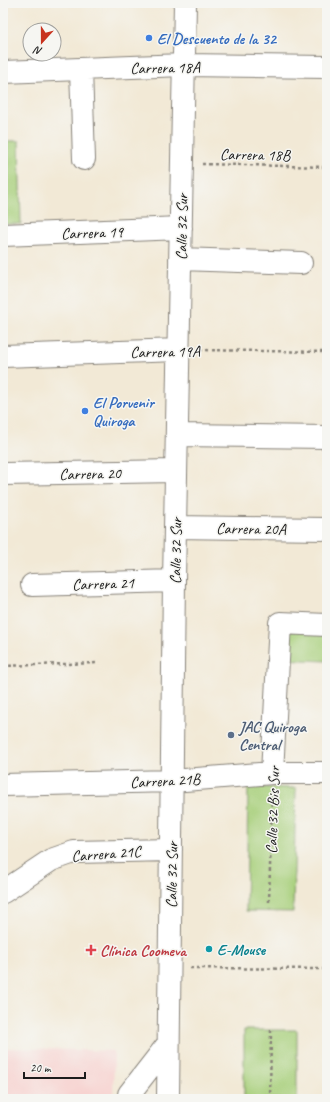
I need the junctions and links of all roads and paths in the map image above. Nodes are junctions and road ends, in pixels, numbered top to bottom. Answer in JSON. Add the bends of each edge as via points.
{"nodes":[{"id":1,"x":185,"y":3,"type":"edge"},
{"id":2,"x":183,"y":65,"type":"junction"},
{"id":3,"x":327,"y":67,"type":"edge"},
{"id":4,"x":81,"y":69,"type":"junction"},
{"id":5,"x":3,"y":72,"type":"edge"},
{"id":6,"x":84,"y":159,"type":"dead end"},
{"id":7,"x":182,"y":164,"type":"junction"},
{"id":8,"x":327,"y":167,"type":"edge"},
{"id":9,"x":181,"y":228,"type":"junction"},
{"id":10,"x":3,"y":235,"type":"edge"},
{"id":11,"x":180,"y":259,"type":"junction"},
{"id":12,"x":301,"y":263,"type":"dead end"},
{"id":13,"x":179,"y":350,"type":"junction"},
{"id":14,"x":327,"y":352,"type":"edge"},
{"id":15,"x":3,"y":356,"type":"edge"},
{"id":16,"x":177,"y":435,"type":"junction"},
{"id":17,"x":327,"y":437,"type":"edge"},
{"id":18,"x":176,"y":471,"type":"junction"},
{"id":19,"x":3,"y":474,"type":"edge"},
{"id":20,"x":175,"y":527,"type":"junction"},
{"id":21,"x":327,"y":529,"type":"edge"},
{"id":22,"x":174,"y":581,"type":"junction"},
{"id":23,"x":32,"y":585,"type":"dead end"},
{"id":24,"x":327,"y":625,"type":"edge"},
{"id":25,"x":280,"y":631,"type":"junction"},
{"id":26,"x":327,"y":639,"type":"edge"},
{"id":27,"x":97,"y":663,"type":"dead end"},
{"id":28,"x":3,"y":666,"type":"edge"},
{"id":29,"x":272,"y":773,"type":"junction"},
{"id":30,"x":327,"y":773,"type":"edge"},
{"id":31,"x":172,"y":781,"type":"junction"},
{"id":32,"x":3,"y":785,"type":"edge"},
{"id":33,"x":171,"y":850,"type":"junction"},
{"id":34,"x":3,"y":892,"type":"edge"},
{"id":35,"x":269,"y":902,"type":"dead end"},
{"id":36,"x":170,"y":968,"type":"junction"},
{"id":37,"x":327,"y":969,"type":"edge"},
{"id":38,"x":271,"y":1030,"type":"dead end"},
{"id":39,"x":168,"y":1044,"type":"junction"},
{"id":40,"x":129,"y":1099,"type":"edge"},
{"id":41,"x":168,"y":1099,"type":"edge"},
{"id":42,"x":270,"y":1099,"type":"edge"}],
"edges":[{"from":1,"to":2,"type":"street","name":"Calle 32 Sur"},
{"from":2,"to":3,"type":"street","name":"Carrera 18A"},
{"from":2,"to":4,"type":"street","name":"Carrera 18A"},
{"from":2,"to":7,"type":"street","name":"Calle 32 Sur"},
{"from":4,"to":5,"type":"street","name":"Carrera 18A"},
{"from":4,"to":6,"type":"street"},
{"from":7,"to":8,"type":"path","name":"Carrera 18B"},
{"from":7,"to":9,"type":"street","name":"Calle 32 Sur"},
{"from":9,"to":10,"type":"street","name":"Carrera 19"},
{"from":9,"to":11,"type":"street","name":"Calle 32 Sur"},
{"from":11,"to":12,"type":"street"},
{"from":11,"to":13,"type":"street","name":"Calle 32 Sur"},
{"from":13,"to":14,"type":"path","name":"Carrera 19A"},
{"from":13,"to":15,"type":"street","name":"Carrera 19A"},
{"from":13,"to":16,"type":"street","name":"Calle 32 Sur"},
{"from":16,"to":17,"type":"street"},
{"from":16,"to":18,"type":"street","name":"Calle 32 Sur"},
{"from":18,"to":19,"type":"street","name":"Carrera 20"},
{"from":18,"to":20,"type":"street","name":"Calle 32 Sur"},
{"from":20,"to":21,"type":"street","name":"Carrera 20A"},
{"from":20,"to":22,"type":"street","name":"Calle 32 Sur"},
{"from":22,"to":23,"type":"street","name":"Carrera 21"},
{"from":22,"to":31,"type":"street","name":"Calle 32 Sur"},
{"from":24,"to":25,"type":"street"},
{"from":25,"to":26,"type":"street"},
{"from":25,"to":29,"type":"street","name":"Calle 32 Bis Sur"},
{"from":27,"to":28,"type":"path"},
{"from":29,"to":30,"type":"street","name":"Carrera 21B"},
{"from":29,"to":31,"type":"street","name":"Carrera 21B"},
{"from":29,"to":35,"type":"path","name":"Calle 32 Bis Sur"},
{"from":31,"to":32,"type":"street","name":"Carrera 21B"},
{"from":31,"to":33,"type":"street","name":"Calle 32 Sur"},
{"from":33,"to":34,"type":"street","name":"Carrera 21C","via":[[74,852],[51,860]]},
{"from":33,"to":36,"type":"street","name":"Calle 32 Sur"},
{"from":36,"to":37,"type":"path"},
{"from":36,"to":39,"type":"street","name":"Calle 32 Sur"},
{"from":38,"to":42,"type":"path"},
{"from":39,"to":40,"type":"street","via":[[129,1094]]},
{"from":39,"to":41,"type":"street","name":"Calle 32 Sur"}]}
